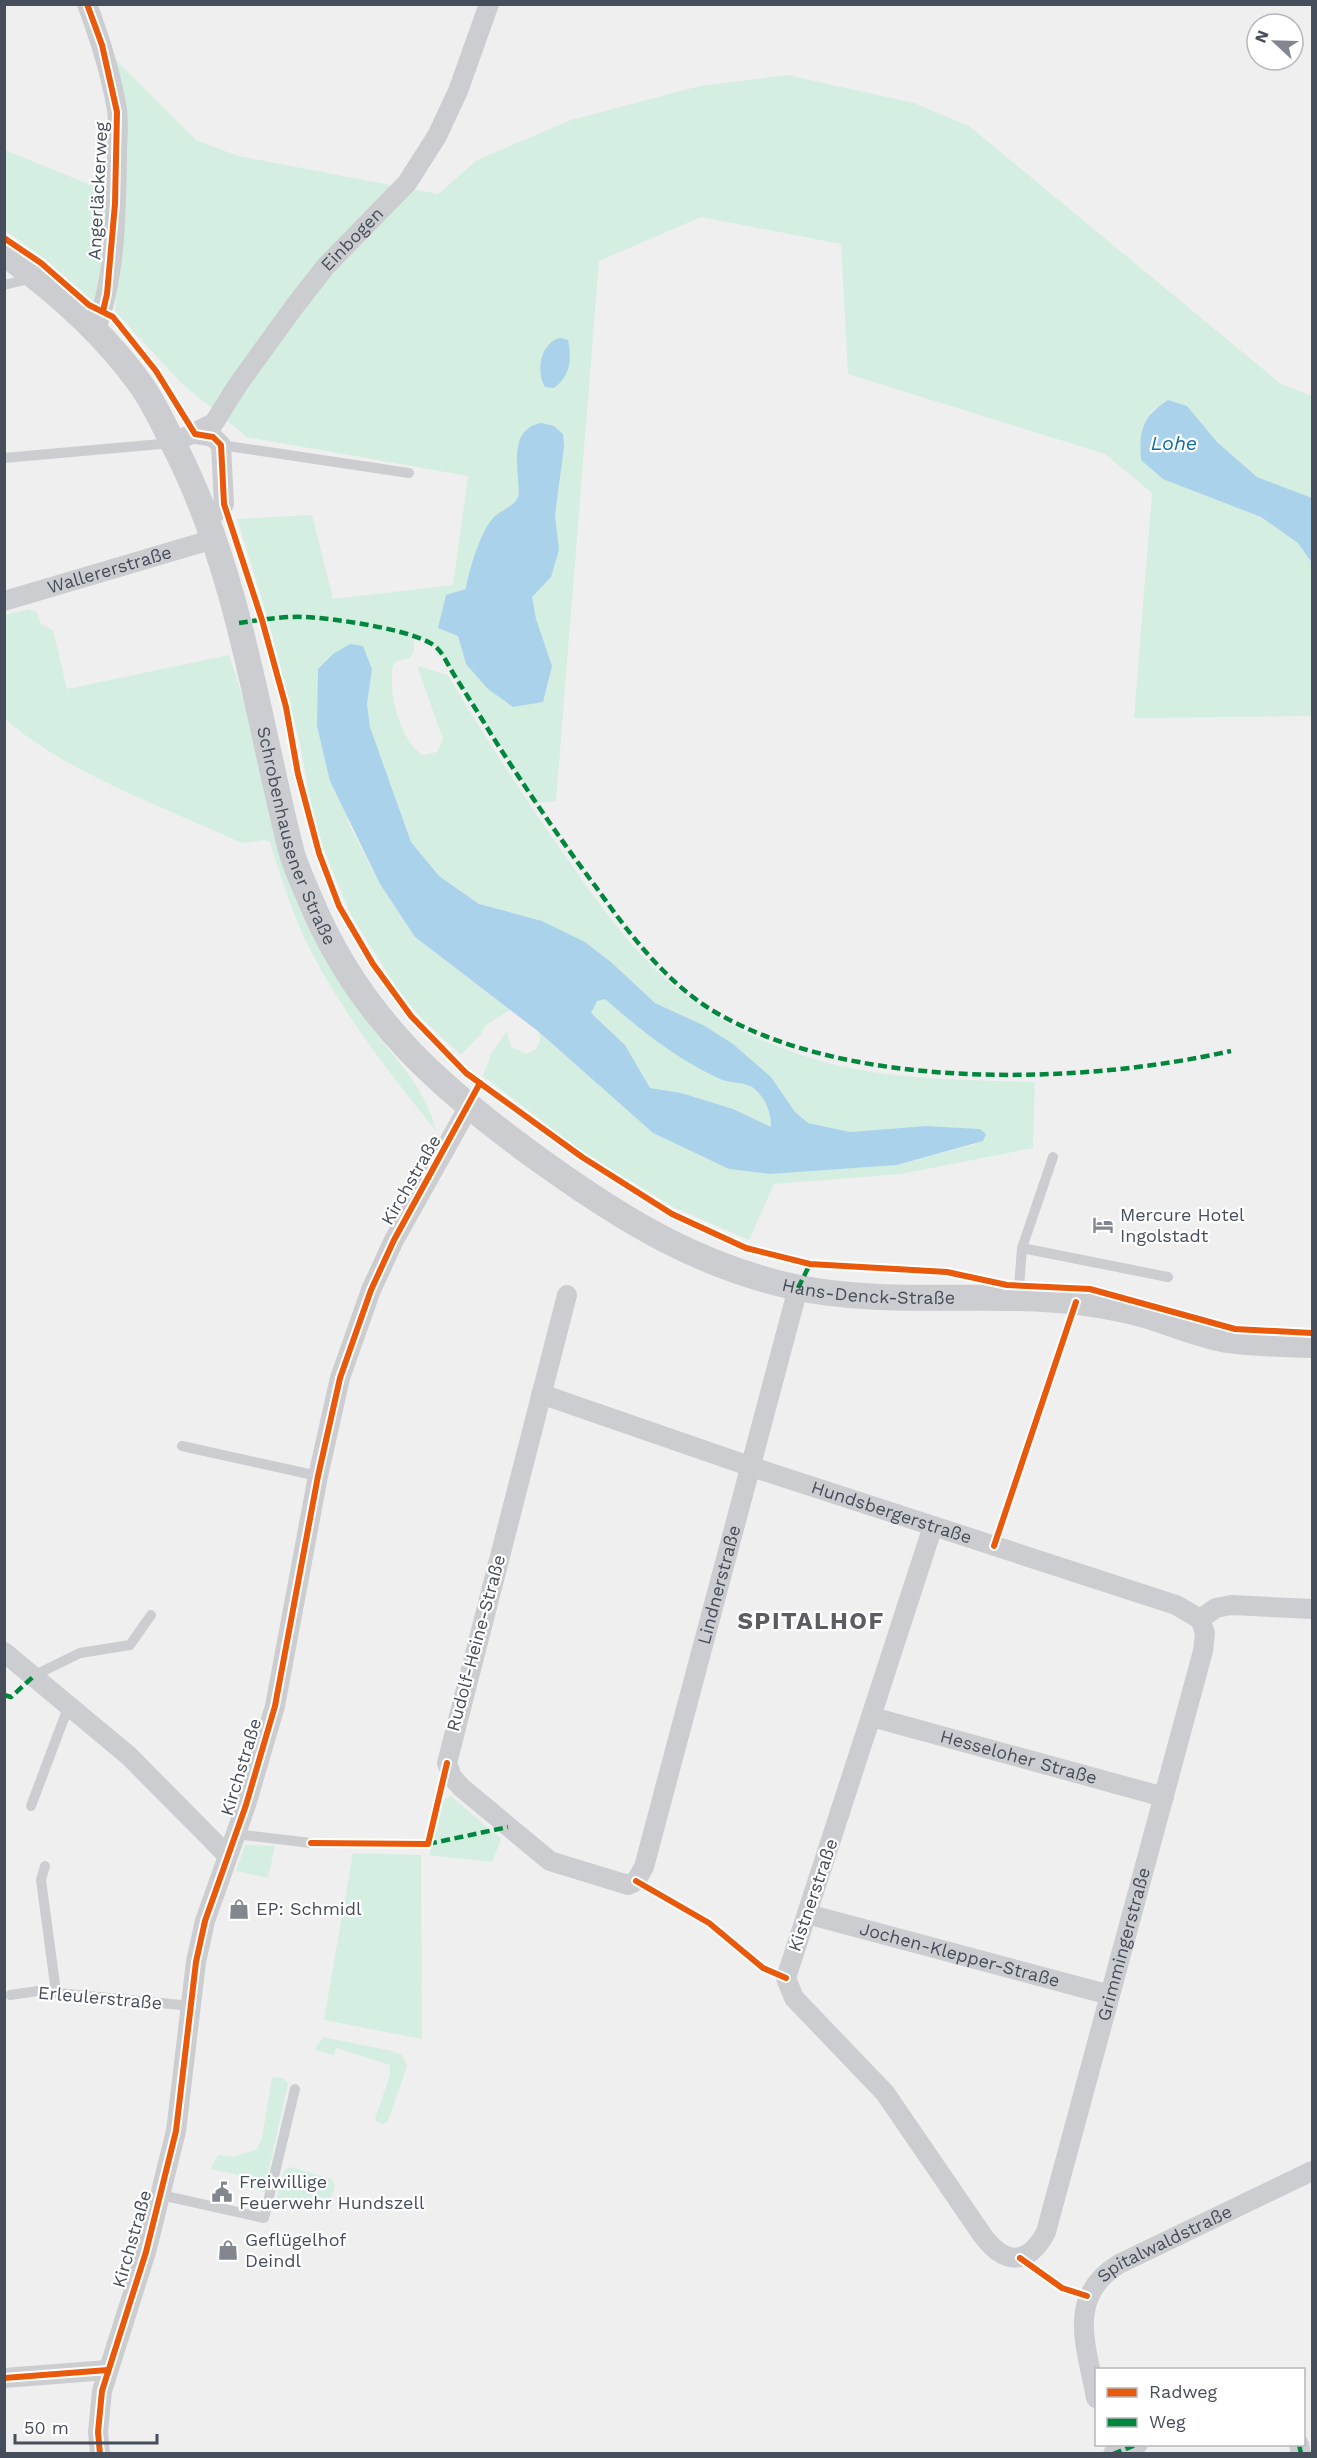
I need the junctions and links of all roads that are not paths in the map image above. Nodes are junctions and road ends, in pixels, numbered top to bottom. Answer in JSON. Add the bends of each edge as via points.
{"nodes":[{"id":1,"x":87,"y":4,"type":"edge"},
{"id":2,"x":489,"y":4,"type":"edge"},
{"id":3,"x":4,"y":254,"type":"edge"},
{"id":4,"x":36,"y":277,"type":"junction"},
{"id":5,"x":4,"y":285,"type":"edge"},
{"id":6,"x":95,"y":331,"type":"junction"},
{"id":7,"x":184,"y":439,"type":"junction"},
{"id":8,"x":221,"y":445,"type":"junction"},
{"id":9,"x":4,"y":458,"type":"edge"},
{"id":10,"x":409,"y":473,"type":"dead end"},
{"id":11,"x":211,"y":530,"type":"junction"},
{"id":12,"x":4,"y":601,"type":"edge"},
{"id":13,"x":468,"y":1108,"type":"junction"},
{"id":14,"x":1053,"y":1157,"type":"dead end"},
{"id":15,"x":1022,"y":1248,"type":"junction"},
{"id":16,"x":1168,"y":1277,"type":"dead end"},
{"id":17,"x":798,"y":1288,"type":"junction"},
{"id":18,"x":567,"y":1295,"type":"dead end"},
{"id":19,"x":1018,"y":1300,"type":"junction"},
{"id":20,"x":1312,"y":1345,"type":"edge"},
{"id":21,"x":541,"y":1394,"type":"junction"},
{"id":22,"x":183,"y":1446,"type":"dead end"},
{"id":23,"x":752,"y":1467,"type":"junction"},
{"id":24,"x":318,"y":1476,"type":"junction"},
{"id":25,"x":933,"y":1526,"type":"junction"},
{"id":26,"x":1312,"y":1609,"type":"edge"},
{"id":27,"x":151,"y":1615,"type":"dead end"},
{"id":28,"x":1200,"y":1619,"type":"junction"},
{"id":29,"x":4,"y":1652,"type":"edge"},
{"id":30,"x":35,"y":1675,"type":"junction"},
{"id":31,"x":69,"y":1705,"type":"junction"},
{"id":32,"x":872,"y":1717,"type":"junction"},
{"id":33,"x":1164,"y":1797,"type":"junction"},
{"id":34,"x":31,"y":1806,"type":"dead end"},
{"id":35,"x":235,"y":1834,"type":"junction"},
{"id":36,"x":311,"y":1843,"type":"dead end"},
{"id":37,"x":227,"y":1855,"type":"junction"},
{"id":38,"x":45,"y":1866,"type":"dead end"},
{"id":39,"x":636,"y":1881,"type":"joint"},
{"id":40,"x":807,"y":1914,"type":"junction"},
{"id":41,"x":56,"y":1992,"type":"junction"},
{"id":42,"x":10,"y":1995,"type":"dead end"},
{"id":43,"x":1110,"y":1995,"type":"junction"},
{"id":44,"x":191,"y":2006,"type":"junction"},
{"id":45,"x":295,"y":2089,"type":"dead end"},
{"id":46,"x":1312,"y":2171,"type":"edge"},
{"id":47,"x":161,"y":2195,"type":"junction"},
{"id":48,"x":1020,"y":2258,"type":"joint"},
{"id":49,"x":108,"y":2370,"type":"junction"},
{"id":50,"x":4,"y":2378,"type":"edge"},
{"id":51,"x":1095,"y":2391,"type":"edge"},
{"id":52,"x":1135,"y":2446,"type":"edge"},
{"id":53,"x":100,"y":2454,"type":"edge"},
{"id":54,"x":1113,"y":2454,"type":"edge"}],
"edges":[{"from":1,"to":6,"type":"street","name":"Angerläckerweg","via":[[102,45],[117,112],[111,259],[107,294]]},
{"from":2,"to":7,"type":"street","name":"Einbogen","via":[[454,100],[407,183],[326,266],[262,349],[214,423]]},
{"from":3,"to":4,"type":"street","name":"Schrobenhausener Straße"},
{"from":4,"to":5,"type":"lane"},
{"from":4,"to":6,"type":"street","name":"Schrobenhausener Straße"},
{"from":6,"to":7,"type":"street","name":"Schrobenhausener Straße"},
{"from":7,"to":8,"type":"street","via":[[213,437]]},
{"from":7,"to":9,"type":"lane"},
{"from":7,"to":11,"type":"street","name":"Schrobenhausener Straße"},
{"from":8,"to":10,"type":"lane"},
{"from":8,"to":11,"type":"street","via":[[224,504]]},
{"from":11,"to":12,"type":"street","name":"Wallererstraße"},
{"from":11,"to":13,"type":"street","name":"Schrobenhausener Straße","via":[[239,623],[291,853],[322,928],[358,988],[403,1046]]},
{"from":13,"to":17,"type":"street","name":"Hans-Denck-Straße","via":[[582,1190],[677,1248]]},
{"from":13,"to":24,"type":"street","name":"Kirchstraße","via":[[394,1240],[371,1290],[340,1378]]},
{"from":14,"to":15,"type":"lane"},
{"from":15,"to":16,"type":"lane"},
{"from":15,"to":19,"type":"lane"},
{"from":17,"to":19,"type":"street","name":"Hans-Denck-Straße","via":[[877,1298]]},
{"from":17,"to":23,"type":"street","name":"Lindnerstraße"},
{"from":18,"to":21,"type":"street","name":"Rudolf-Heine-Straße"},
{"from":19,"to":20,"type":"street","name":"Hans-Denck-Straße","via":[[1076,1302],[1128,1311],[1224,1339]]},
{"from":21,"to":23,"type":"street","name":"Hundsbergerstraße"},
{"from":21,"to":39,"type":"street","name":"Rudolf-Heine-Straße","via":[[447,1763],[462,1788],[550,1862],[618,1883],[628,1885]]},
{"from":22,"to":24,"type":"lane"},
{"from":23,"to":25,"type":"street","name":"Hundsbergerstraße"},
{"from":23,"to":39,"type":"street","name":"Lindnerstraße","via":[[644,1867]]},
{"from":24,"to":35,"type":"street","name":"Kirchstraße","via":[[275,1706]]},
{"from":25,"to":28,"type":"street","name":"Hundsbergerstraße","via":[[1176,1605]]},
{"from":25,"to":32,"type":"street","name":"Kistnerstraße"},
{"from":26,"to":28,"type":"street","via":[[1231,1605],[1216,1608]]},
{"from":27,"to":30,"type":"lane","via":[[130,1645],[80,1653]]},
{"from":28,"to":33,"type":"street","name":"Grimmingerstraße","via":[[1205,1633],[1203,1652]]},
{"from":29,"to":30,"type":"street","name":"Kirchstraße"},
{"from":30,"to":31,"type":"street","name":"Kirchstraße"},
{"from":31,"to":34,"type":"lane"},
{"from":31,"to":37,"type":"street","name":"Kirchstraße","via":[[129,1756]]},
{"from":32,"to":33,"type":"street","name":"Hesseloher Straße"},
{"from":32,"to":40,"type":"street","name":"Kistnerstraße"},
{"from":33,"to":43,"type":"street","name":"Grimmingerstraße"},
{"from":35,"to":36,"type":"lane","name":"Kirchstraße"},
{"from":35,"to":37,"type":"street","name":"Kirchstraße"},
{"from":37,"to":44,"type":"street","name":"Kirchstraße","via":[[205,1921]]},
{"from":38,"to":41,"type":"lane","via":[[41,1880]]},
{"from":40,"to":43,"type":"street","name":"Jochen-Klepper-Straße"},
{"from":40,"to":48,"type":"street","name":"Kistnerstraße","via":[[786,1978],[794,1998],[885,2093],[992,2247],[1008,2258]]},
{"from":41,"to":42,"type":"lane","name":"Erleulerstraße"},
{"from":41,"to":44,"type":"lane","name":"Erleulerstraße"},
{"from":43,"to":48,"type":"street","name":"Grimmingerstraße","via":[[1046,2232],[1039,2244]]},
{"from":44,"to":47,"type":"street","name":"Kirchstraße","via":[[176,2131]]},
{"from":45,"to":47,"type":"lane","name":"Kirchstraße","via":[[264,2218]]},
{"from":46,"to":51,"type":"street","name":"Spitalwaldstraße","via":[[1119,2264],[1097,2281],[1084,2310]]},
{"from":47,"to":49,"type":"street","name":"Kirchstraße"},
{"from":49,"to":50,"type":"street"},
{"from":49,"to":53,"type":"street","name":"Kirchstraße","via":[[100,2410]]},
{"from":52,"to":54,"type":"street"}]}
